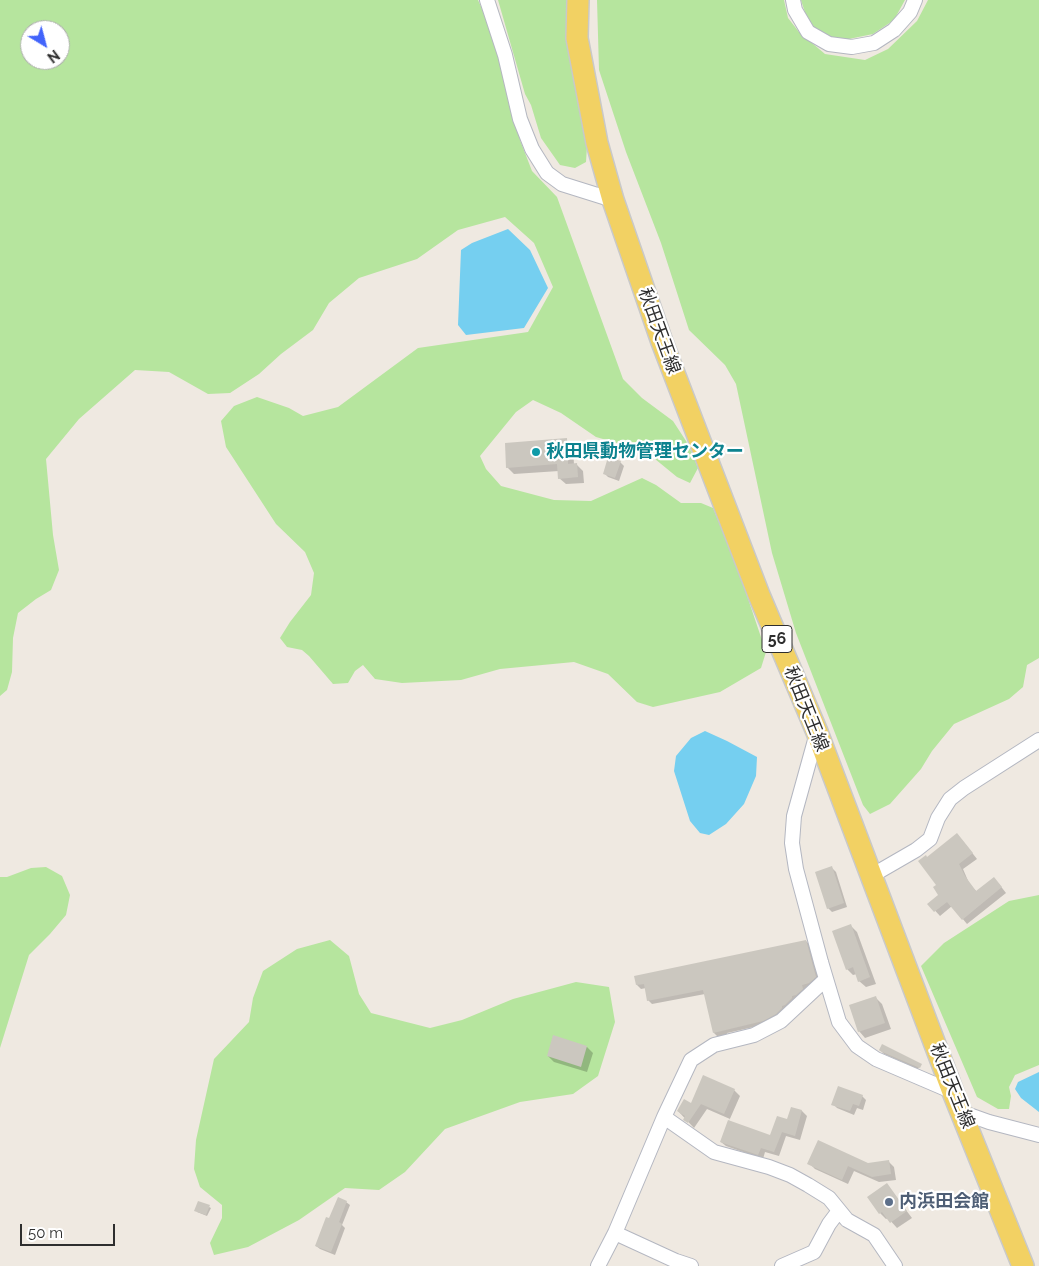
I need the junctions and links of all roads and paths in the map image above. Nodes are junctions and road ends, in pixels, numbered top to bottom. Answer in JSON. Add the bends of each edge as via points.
{"nodes":[{"id":1,"x":487,"y":0,"type":"edge"},
{"id":2,"x":578,"y":0,"type":"edge"},
{"id":3,"x":793,"y":0,"type":"edge"},
{"id":4,"x":915,"y":0,"type":"edge"},
{"id":5,"x":612,"y":200,"type":"junction"},
{"id":6,"x":817,"y":732,"type":"junction"},
{"id":7,"x":1039,"y":740,"type":"edge"},
{"id":8,"x":871,"y":876,"type":"junction"},
{"id":9,"x":826,"y":979,"type":"junction"},
{"id":10,"x":953,"y":1092,"type":"junction"},
{"id":11,"x":961,"y":1112,"type":"junction"},
{"id":12,"x":664,"y":1117,"type":"junction"},
{"id":13,"x":1039,"y":1135,"type":"edge"},
{"id":14,"x":838,"y":1212,"type":"junction"},
{"id":15,"x":615,"y":1233,"type":"junction"},
{"id":16,"x":598,"y":1266,"type":"edge"},
{"id":17,"x":691,"y":1266,"type":"edge"},
{"id":18,"x":782,"y":1266,"type":"edge"},
{"id":19,"x":895,"y":1266,"type":"edge"},
{"id":20,"x":1023,"y":1266,"type":"edge"}],
"edges":[{"from":1,"to":5,"type":"street","via":[[505,55],[520,120],[532,149],[547,173],[562,184]]},
{"from":2,"to":5,"type":"main road","name":"秋田天王線","number":"56","via":[[577,38],[597,144]]},
{"from":3,"to":4,"type":"street","via":[[794,10],[808,32],[829,44],[852,47],[874,43],[894,30],[910,12]]},
{"from":5,"to":6,"type":"main road","name":"秋田天王線","number":"56","via":[[755,586]]},
{"from":6,"to":8,"type":"main road","name":"秋田天王線","number":"56"},
{"from":6,"to":9,"type":"street","via":[[794,816],[792,843],[796,870]]},
{"from":7,"to":8,"type":"street","via":[[950,799],[930,839]]},
{"from":8,"to":10,"type":"main road","name":"秋田天王線","number":"56"},
{"from":9,"to":10,"type":"street","via":[[840,1022],[858,1046],[876,1059]]},
{"from":9,"to":12,"type":"street","via":[[781,1021],[754,1035],[714,1045],[691,1060]]},
{"from":10,"to":11,"type":"main road","name":"秋田天王線","number":"56"},
{"from":11,"to":13,"type":"street"},
{"from":11,"to":20,"type":"main road","name":"秋田天王線","number":"56"},
{"from":12,"to":14,"type":"street","via":[[714,1152],[783,1172],[808,1185],[829,1198]]},
{"from":12,"to":15,"type":"street"},
{"from":14,"to":18,"type":"street","via":[[814,1252]]},
{"from":14,"to":19,"type":"street","via":[[874,1235]]},
{"from":15,"to":16,"type":"street"},
{"from":15,"to":17,"type":"street"}]}
